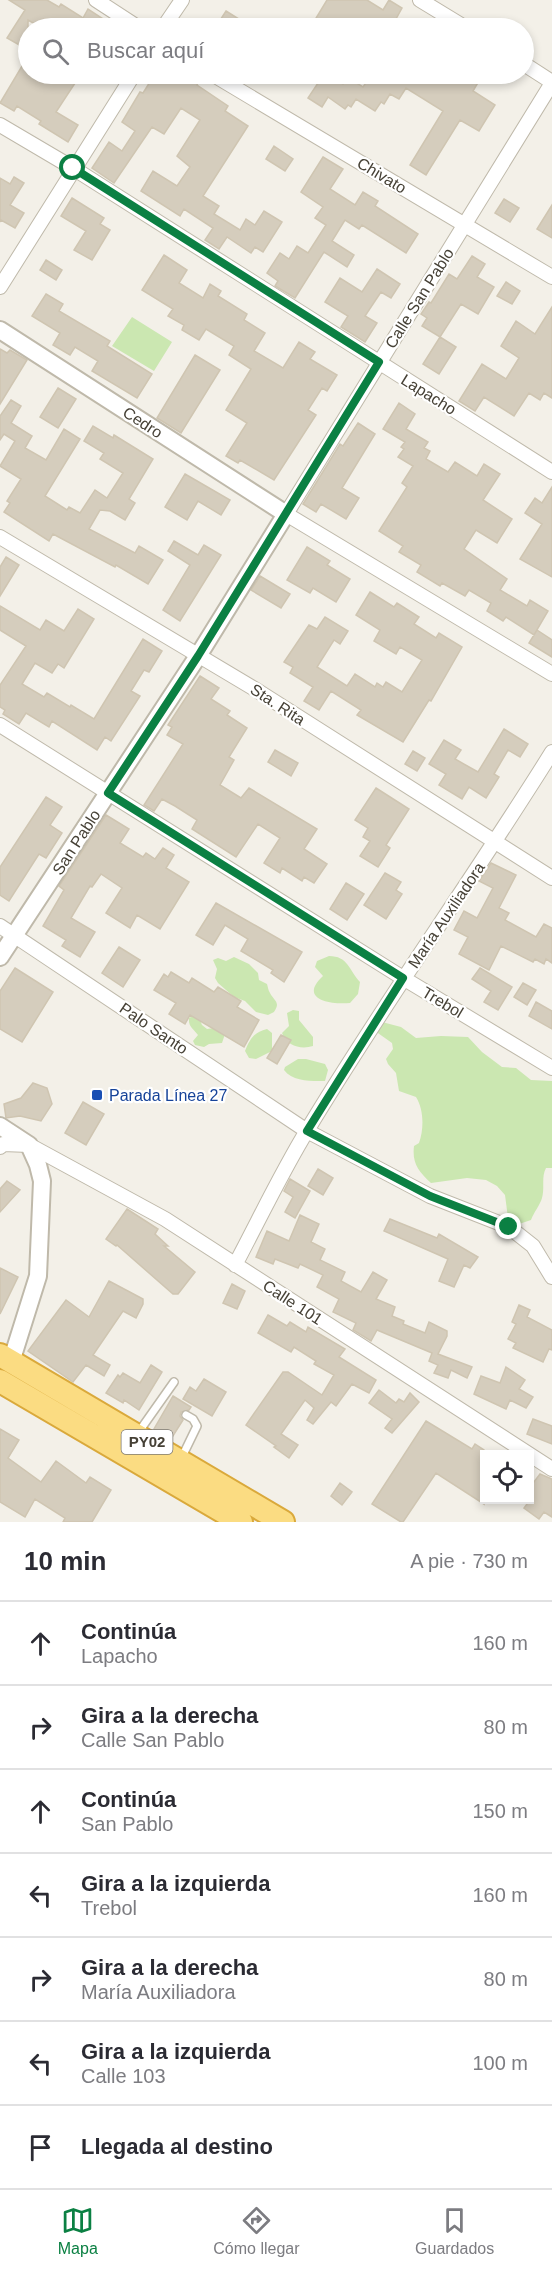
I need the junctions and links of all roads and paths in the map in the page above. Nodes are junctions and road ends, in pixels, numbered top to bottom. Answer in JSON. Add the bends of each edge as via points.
{"nodes":[{"id":1,"x":96,"y":0,"type":"edge"},
{"id":2,"x":182,"y":0,"type":"edge"},
{"id":3,"x":420,"y":0,"type":"edge"},
{"id":4,"x":124,"y":18,"type":"edge"},
{"id":5,"x":170,"y":18,"type":"edge"},
{"id":6,"x":450,"y":18,"type":"edge"},
{"id":7,"x":534,"y":70,"type":"edge"},
{"id":8,"x":552,"y":82,"type":"edge"},
{"id":9,"x":128,"y":84,"type":"edge"},
{"id":10,"x":229,"y":84,"type":"edge"},
{"id":11,"x":0,"y":125,"type":"edge"},
{"id":12,"x":73,"y":168,"type":"junction"},
{"id":13,"x":464,"y":224,"type":"junction"},
{"id":14,"x":552,"y":277,"type":"edge"},
{"id":15,"x":0,"y":287,"type":"edge"},
{"id":16,"x":0,"y":330,"type":"edge"},
{"id":17,"x":379,"y":362,"type":"junction"},
{"id":18,"x":552,"y":472,"type":"edge"},
{"id":19,"x":286,"y":514,"type":"junction"},
{"id":20,"x":0,"y":537,"type":"edge"},
{"id":21,"x":198,"y":656,"type":"junction"},
{"id":22,"x":552,"y":674,"type":"edge"},
{"id":23,"x":0,"y":725,"type":"edge"},
{"id":24,"x":552,"y":752,"type":"edge"},
{"id":25,"x":108,"y":793,"type":"junction"},
{"id":26,"x":495,"y":844,"type":"junction"},
{"id":27,"x":552,"y":878,"type":"edge"},
{"id":28,"x":0,"y":926,"type":"edge"},
{"id":29,"x":15,"y":935,"type":"junction"},
{"id":30,"x":0,"y":957,"type":"edge"},
{"id":31,"x":403,"y":978,"type":"junction"},
{"id":32,"x":552,"y":1068,"type":"edge"},
{"id":33,"x":0,"y":1126,"type":"edge"},
{"id":34,"x":307,"y":1131,"type":"junction"},
{"id":35,"x":29,"y":1145,"type":"junction"},
{"id":36,"x":0,"y":1147,"type":"edge"},
{"id":37,"x":235,"y":1265,"type":"junction"},
{"id":38,"x":552,"y":1277,"type":"edge"},
{"id":39,"x":4,"y":1366,"type":"edge"},
{"id":40,"x":174,"y":1382,"type":"dead end"},
{"id":41,"x":161,"y":1400,"type":"junction"},
{"id":42,"x":168,"y":1404,"type":"dead end"},
{"id":43,"x":186,"y":1415,"type":"dead end"},
{"id":44,"x":136,"y":1435,"type":"junction"},
{"id":45,"x":179,"y":1461,"type":"junction"},
{"id":46,"x":552,"y":1469,"type":"edge"},
{"id":47,"x":241,"y":1522,"type":"edge"},
{"id":48,"x":283,"y":1522,"type":"edge"}],
"edges":[{"from":1,"to":4,"type":"street"},
{"from":2,"to":5,"type":"street"},
{"from":3,"to":6,"type":"street"},
{"from":7,"to":8,"type":"street"},
{"from":8,"to":13,"type":"street","name":"Calle San Pablo"},
{"from":9,"to":12,"type":"street"},
{"from":10,"to":13,"type":"street","name":"Chivato"},
{"from":11,"to":12,"type":"street","name":"Lapacho"},
{"from":12,"to":15,"type":"street"},
{"from":12,"to":17,"type":"street","name":"Lapacho"},
{"from":13,"to":14,"type":"street","name":"Chivato"},
{"from":13,"to":17,"type":"street","name":"Calle San Pablo"},
{"from":16,"to":19,"type":"street","name":"Cedro"},
{"from":17,"to":18,"type":"street","name":"Lapacho"},
{"from":17,"to":19,"type":"street","name":"Calle San Pablo"},
{"from":19,"to":21,"type":"street","name":"San Pablo"},
{"from":19,"to":22,"type":"street"},
{"from":20,"to":21,"type":"street","name":"Sta. Rita"},
{"from":21,"to":25,"type":"street","name":"San Pablo"},
{"from":21,"to":26,"type":"street","name":"Sta. Rita"},
{"from":23,"to":25,"type":"street","name":"Trebol"},
{"from":24,"to":26,"type":"street","name":"María Auxiliadora"},
{"from":25,"to":29,"type":"street","name":"San Pablo"},
{"from":25,"to":31,"type":"street","name":"Trebol"},
{"from":26,"to":27,"type":"street","name":"Sta. Rita"},
{"from":26,"to":31,"type":"street","name":"María Auxiliadora"},
{"from":28,"to":29,"type":"street","name":"Palo Santo"},
{"from":29,"to":30,"type":"street","name":"San Pablo"},
{"from":29,"to":34,"type":"street","name":"Palo Santo"},
{"from":31,"to":32,"type":"street","name":"Trebol"},
{"from":31,"to":34,"type":"street","name":"María Auxiliadora"},
{"from":33,"to":35,"type":"street"},
{"from":34,"to":37,"type":"street","name":"María Auxiliadora"},
{"from":34,"to":38,"type":"street","name":"Palo Santo","via":[[430,1196],[509,1227],[532,1246]]},
{"from":35,"to":36,"type":"street"},
{"from":35,"to":37,"type":"street","name":"Calle 101","via":[[165,1219]]},
{"from":35,"to":39,"type":"street","via":[[42,1181],[38,1276]]},
{"from":37,"to":46,"type":"street","name":"Calle 101"},
{"from":39,"to":44,"type":"highway","number":"PY02"},
{"from":39,"to":47,"type":"highway","number":"PY02"},
{"from":40,"to":41,"type":"lane"},
{"from":41,"to":42,"type":"lane"},
{"from":41,"to":44,"type":"lane"},
{"from":43,"to":45,"type":"lane","via":[[197,1426]]},
{"from":44,"to":45,"type":"highway","number":"PY02"},
{"from":45,"to":48,"type":"highway","number":"PY02"}]}
